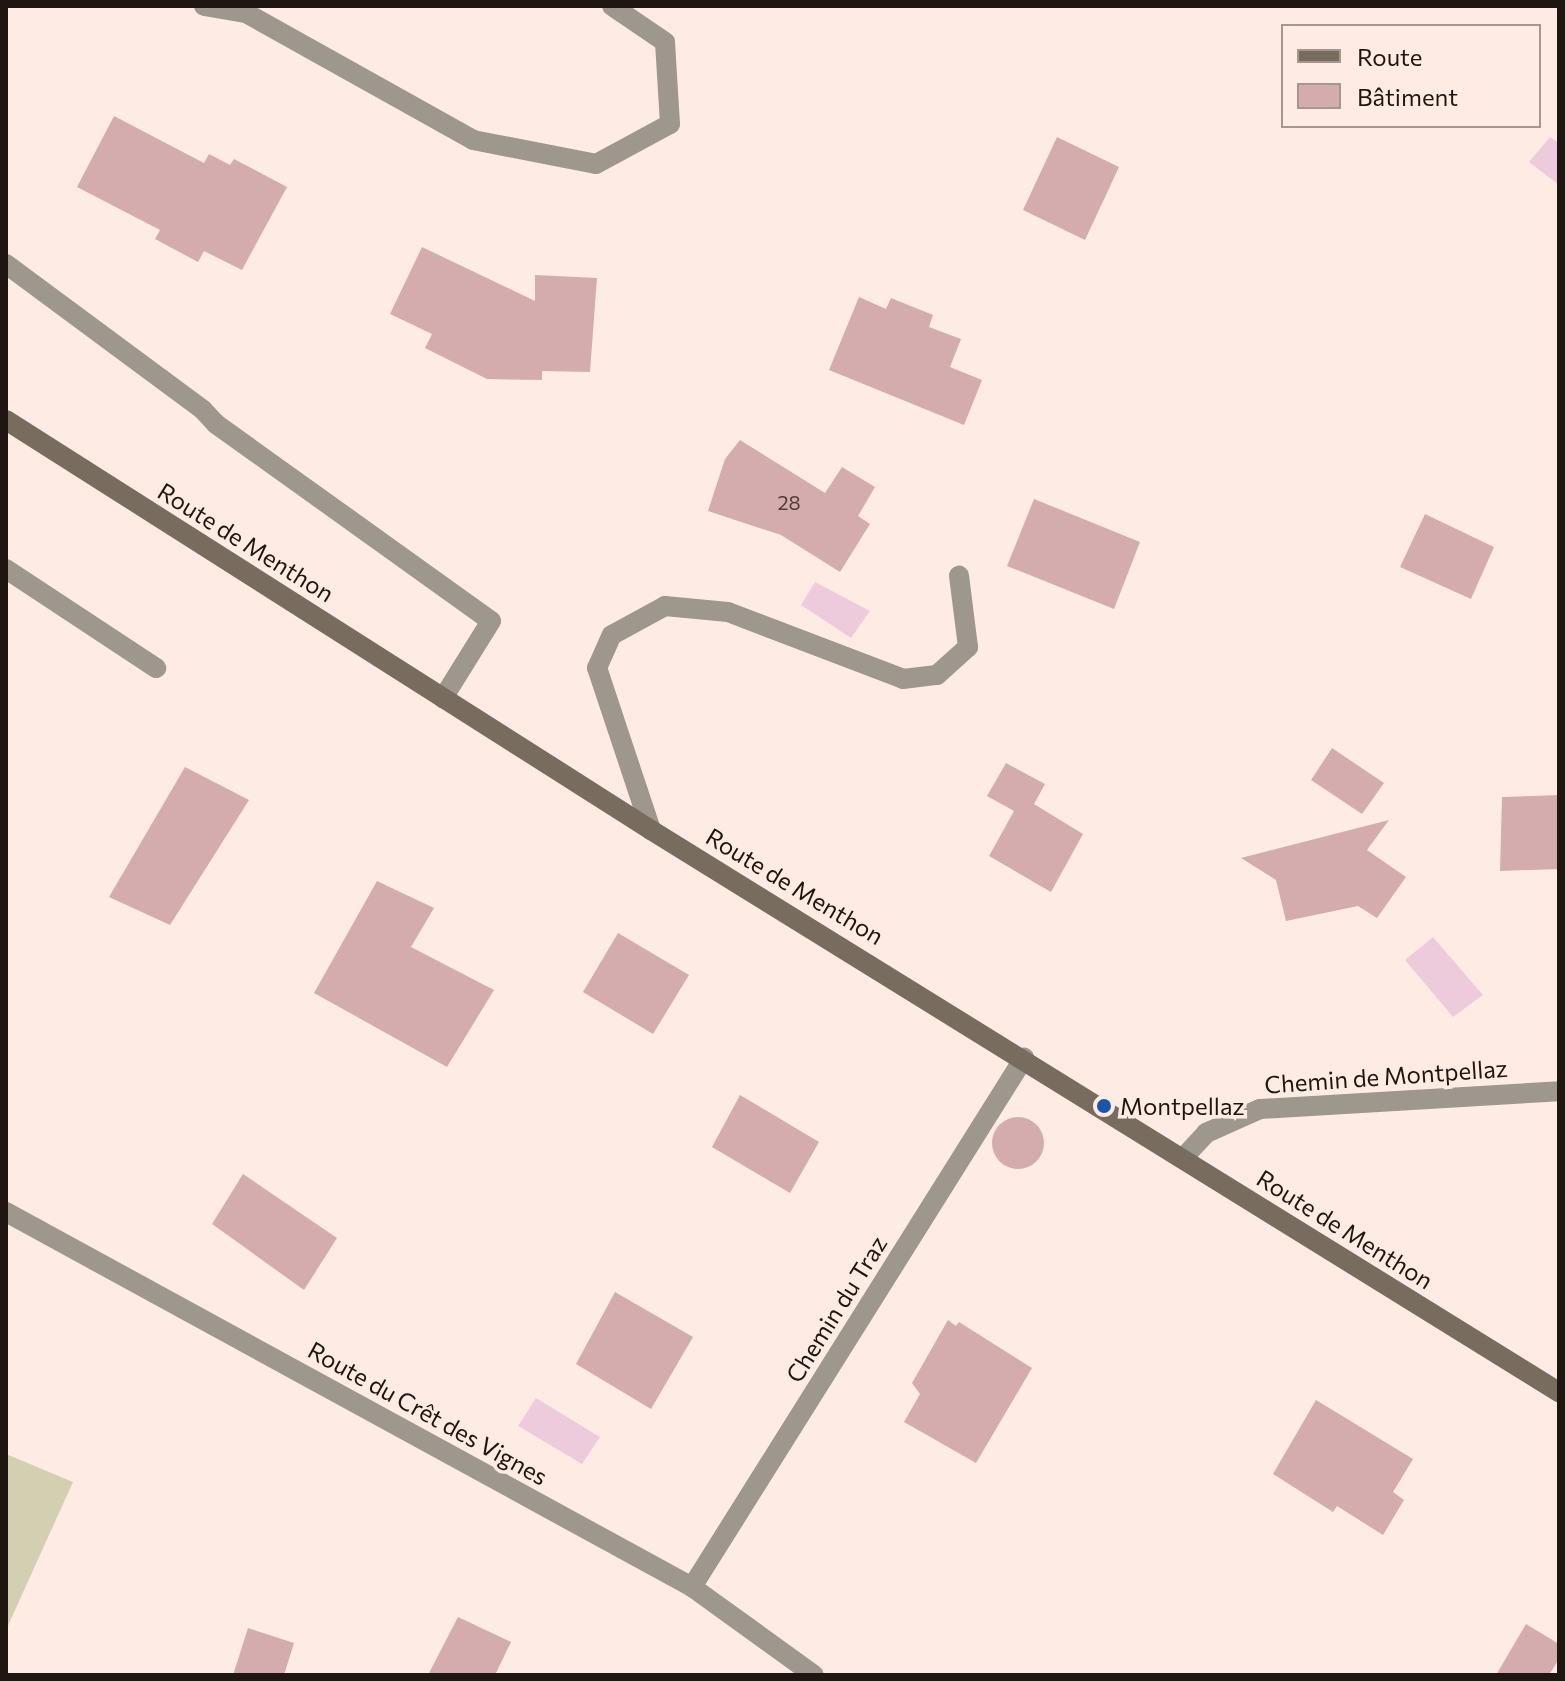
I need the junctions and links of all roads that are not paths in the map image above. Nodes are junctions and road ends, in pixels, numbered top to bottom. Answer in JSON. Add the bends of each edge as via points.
{"nodes":[{"id":1,"x":204,"y":6,"type":"edge"},
{"id":2,"x":612,"y":6,"type":"edge"},
{"id":3,"x":6,"y":264,"type":"edge"},
{"id":4,"x":6,"y":420,"type":"edge"},
{"id":5,"x":6,"y":569,"type":"edge"},
{"id":6,"x":959,"y":576,"type":"dead end"},
{"id":7,"x":156,"y":668,"type":"dead end"},
{"id":8,"x":443,"y":698,"type":"junction"},
{"id":9,"x":651,"y":830,"type":"junction"},
{"id":10,"x":1024,"y":1058,"type":"junction"},
{"id":11,"x":1559,"y":1091,"type":"edge"},
{"id":12,"x":1184,"y":1157,"type":"junction"},
{"id":13,"x":6,"y":1212,"type":"edge"},
{"id":14,"x":1559,"y":1392,"type":"edge"},
{"id":15,"x":692,"y":1587,"type":"junction"},
{"id":16,"x":814,"y":1675,"type":"edge"}],
"edges":[{"from":1,"to":2,"type":"street","via":[[246,13],[473,140],[596,164],[670,124],[665,42]]},
{"from":3,"to":8,"type":"street","via":[[216,424],[491,621]]},
{"from":4,"to":8,"type":"main road","name":"Route de Menthon"},
{"from":5,"to":7,"type":"street"},
{"from":6,"to":9,"type":"street","via":[[968,647],[937,675],[903,679],[728,612],[665,606],[612,635],[597,668]]},
{"from":8,"to":9,"type":"main road","name":"Route de Menthon"},
{"from":9,"to":10,"type":"main road","name":"Route de Menthon"},
{"from":10,"to":12,"type":"main road","name":"Route de Menthon"},
{"from":10,"to":15,"type":"street","name":"Chemin du Traz"},
{"from":11,"to":12,"type":"street","name":"Chemin de Montpellaz","via":[[1260,1109],[1206,1133]]},
{"from":12,"to":14,"type":"main road","name":"Route de Menthon"},
{"from":13,"to":15,"type":"street","name":"Route du Crêt des Vignes"},
{"from":15,"to":16,"type":"street","name":"Route du Crêt des Vignes"}]}
